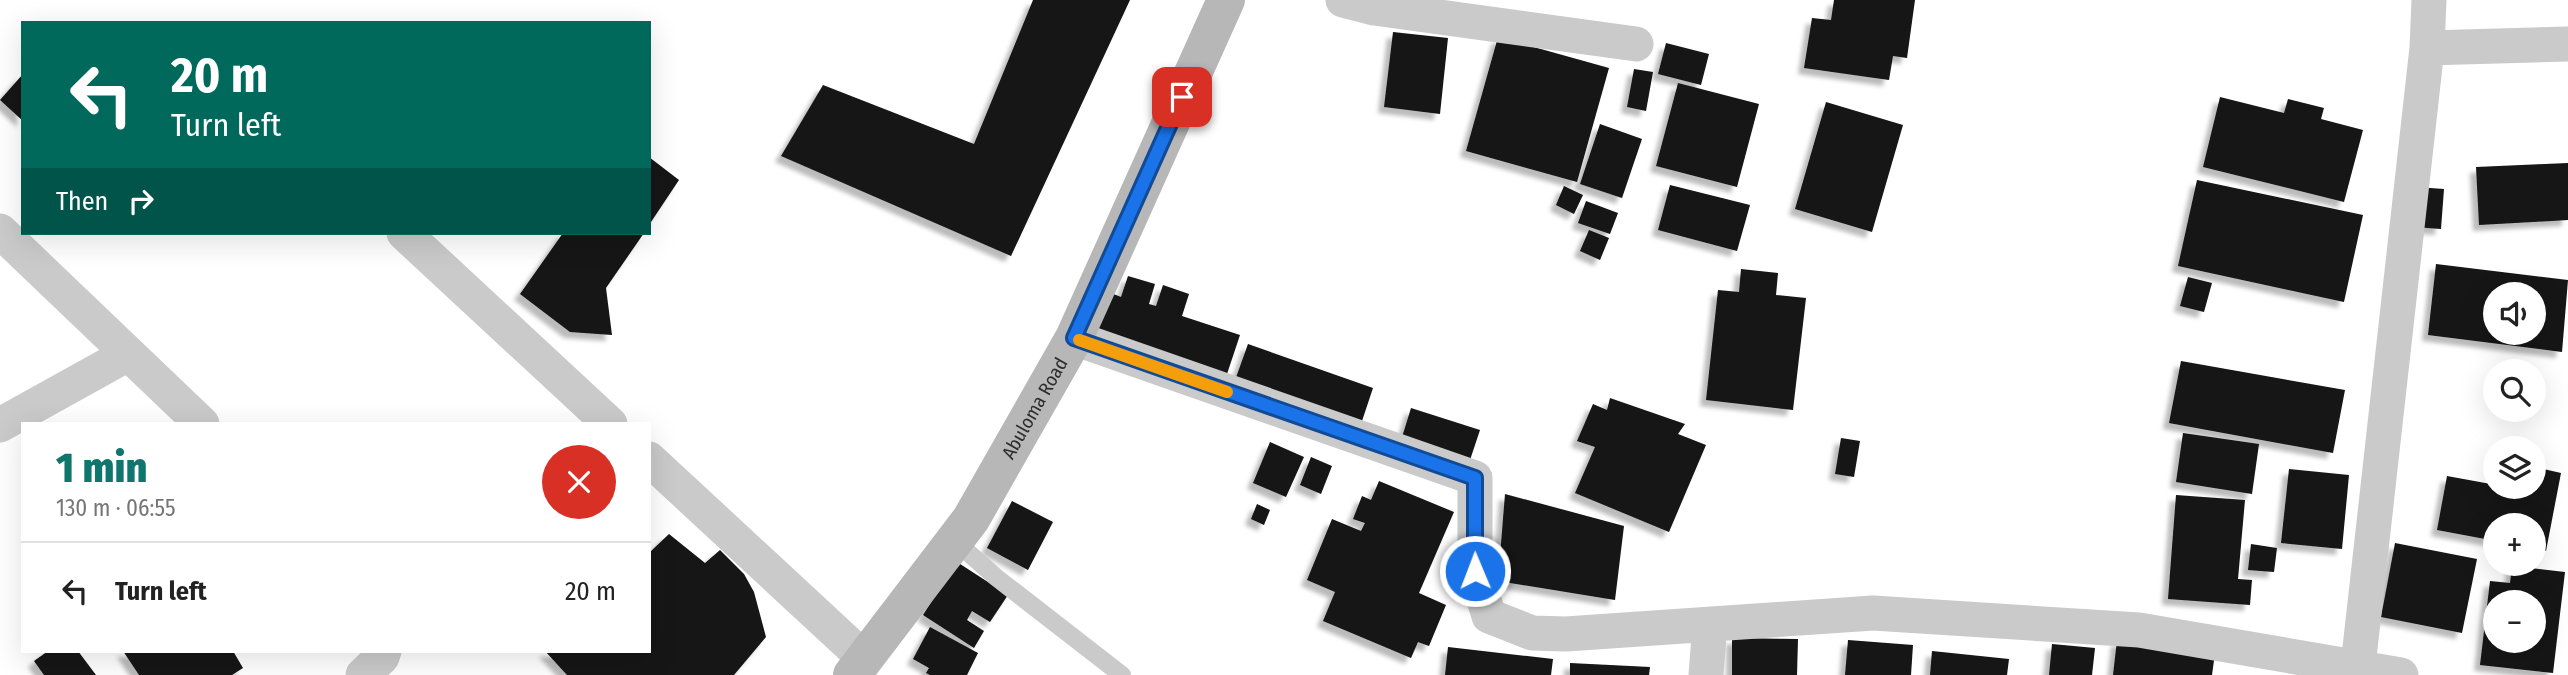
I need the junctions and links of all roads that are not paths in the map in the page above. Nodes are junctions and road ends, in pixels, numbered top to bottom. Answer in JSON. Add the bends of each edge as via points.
{"nodes":[{"id":1,"x":1226,"y":0,"type":"edge"},
{"id":2,"x":1343,"y":0,"type":"edge"},
{"id":3,"x":2429,"y":0,"type":"edge"},
{"id":4,"x":1636,"y":44,"type":"dead end"},
{"id":5,"x":2568,"y":44,"type":"edge"},
{"id":6,"x":2427,"y":48,"type":"junction"},
{"id":7,"x":0,"y":231,"type":"edge"},
{"id":8,"x":406,"y":235,"type":"edge"},
{"id":9,"x":1074,"y":338,"type":"junction"},
{"id":10,"x":128,"y":354,"type":"junction"},
{"id":11,"x":200,"y":422,"type":"edge"},
{"id":12,"x":608,"y":422,"type":"edge"},
{"id":13,"x":0,"y":425,"type":"edge"},
{"id":14,"x":651,"y":461,"type":"edge"},
{"id":15,"x":955,"y":541,"type":"junction"},
{"id":16,"x":1710,"y":624,"type":"junction"},
{"id":17,"x":383,"y":653,"type":"edge"},
{"id":18,"x":2358,"y":666,"type":"junction"},
{"id":19,"x":858,"y":667,"type":"edge"},
{"id":20,"x":363,"y":675,"type":"edge"},
{"id":21,"x":1122,"y":675,"type":"edge"},
{"id":22,"x":1706,"y":675,"type":"edge"},
{"id":23,"x":2401,"y":675,"type":"edge"}],
"edges":[{"from":1,"to":9,"type":"street","name":"Abuloma Road"},
{"from":2,"to":4,"type":"street"},
{"from":3,"to":6,"type":"street"},
{"from":5,"to":6,"type":"street"},
{"from":6,"to":18,"type":"street"},
{"from":7,"to":10,"type":"street"},
{"from":8,"to":12,"type":"street"},
{"from":9,"to":15,"type":"street","name":"Abuloma Road"},
{"from":9,"to":16,"type":"street","via":[[1475,478],[1475,571],[1489,616],[1532,633],[1555,634]]},
{"from":10,"to":11,"type":"street"},
{"from":10,"to":13,"type":"street"},
{"from":14,"to":19,"type":"street"},
{"from":15,"to":19,"type":"street","name":"Abuloma Road"},
{"from":15,"to":21,"type":"lane"},
{"from":16,"to":18,"type":"street","via":[[1873,613],[1913,615],[2139,630]]},
{"from":16,"to":22,"type":"street"},
{"from":17,"to":20,"type":"street"},
{"from":18,"to":23,"type":"street"}]}
